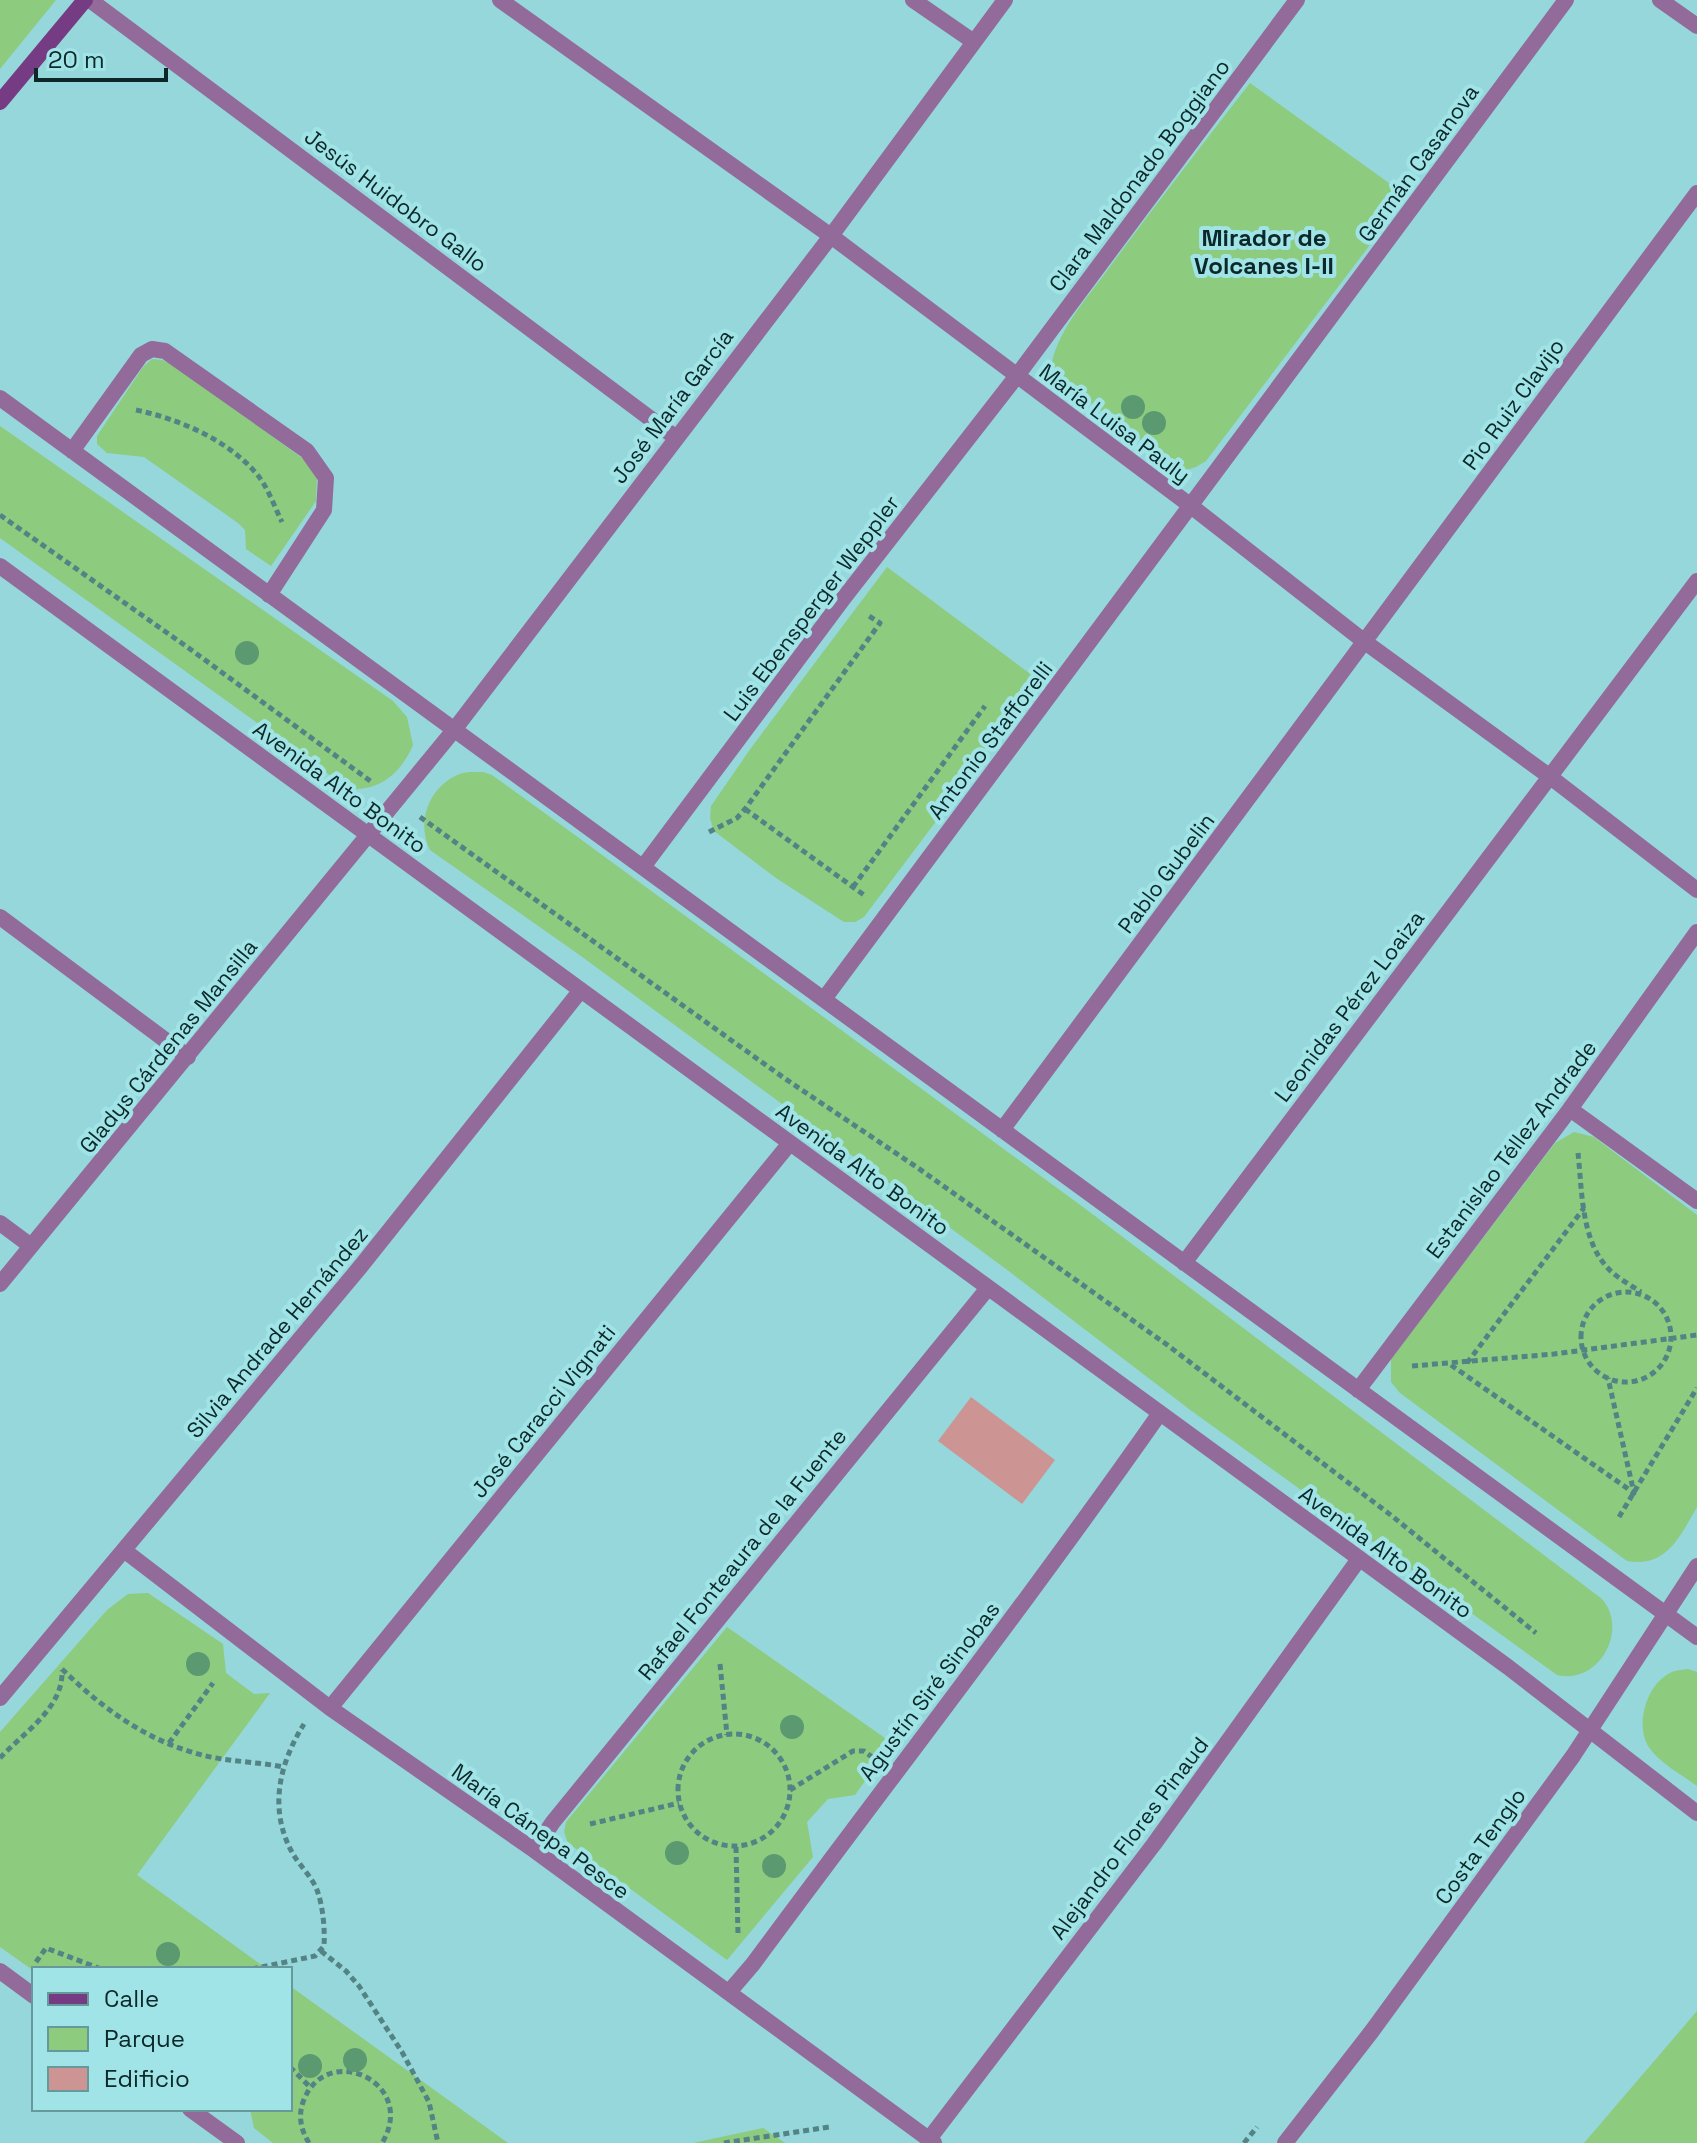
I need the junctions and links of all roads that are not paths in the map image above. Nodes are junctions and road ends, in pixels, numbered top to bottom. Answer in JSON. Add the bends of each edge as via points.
{"nodes":[{"id":1,"x":88,"y":0,"type":"edge"},
{"id":2,"x":500,"y":0,"type":"edge"},
{"id":3,"x":913,"y":0,"type":"edge"},
{"id":4,"x":1005,"y":0,"type":"edge"},
{"id":5,"x":1297,"y":0,"type":"edge"},
{"id":6,"x":1566,"y":0,"type":"edge"},
{"id":7,"x":1660,"y":0,"type":"edge"},
{"id":8,"x":1697,"y":26,"type":"edge"},
{"id":9,"x":974,"y":42,"type":"junction"},
{"id":10,"x":0,"y":102,"type":"edge"},
{"id":11,"x":1697,"y":193,"type":"edge"},
{"id":12,"x":831,"y":236,"type":"junction"},
{"id":13,"x":1016,"y":377,"type":"junction"},
{"id":14,"x":0,"y":398,"type":"edge"},
{"id":15,"x":675,"y":437,"type":"junction"},
{"id":16,"x":72,"y":451,"type":"junction"},
{"id":17,"x":1191,"y":506,"type":"junction"},
{"id":18,"x":0,"y":566,"type":"edge"},
{"id":19,"x":1696,"y":586,"type":"edge"},
{"id":20,"x":269,"y":595,"type":"junction"},
{"id":21,"x":1365,"y":642,"type":"junction"},
{"id":22,"x":454,"y":730,"type":"junction"},
{"id":23,"x":1549,"y":776,"type":"junction"},
{"id":24,"x":369,"y":835,"type":"junction"},
{"id":25,"x":643,"y":867,"type":"junction"},
{"id":26,"x":1697,"y":890,"type":"edge"},
{"id":27,"x":0,"y":917,"type":"edge"},
{"id":28,"x":1697,"y":932,"type":"edge"},
{"id":29,"x":581,"y":990,"type":"junction"},
{"id":30,"x":824,"y":999,"type":"junction"},
{"id":31,"x":188,"y":1057,"type":"junction"},
{"id":32,"x":1570,"y":1109,"type":"junction"},
{"id":33,"x":1002,"y":1130,"type":"junction"},
{"id":34,"x":790,"y":1143,"type":"junction"},
{"id":35,"x":1697,"y":1201,"type":"edge"},
{"id":36,"x":0,"y":1223,"type":"edge"},
{"id":37,"x":31,"y":1246,"type":"junction"},
{"id":38,"x":1184,"y":1263,"type":"junction"},
{"id":39,"x":0,"y":1284,"type":"edge"},
{"id":40,"x":988,"y":1288,"type":"junction"},
{"id":41,"x":1358,"y":1390,"type":"junction"},
{"id":42,"x":1160,"y":1413,"type":"junction"},
{"id":43,"x":125,"y":1551,"type":"junction"},
{"id":44,"x":1359,"y":1559,"type":"junction"},
{"id":45,"x":1697,"y":1566,"type":"edge"},
{"id":46,"x":1666,"y":1615,"type":"junction"},
{"id":47,"x":1697,"y":1637,"type":"edge"},
{"id":48,"x":0,"y":1698,"type":"edge"},
{"id":49,"x":330,"y":1708,"type":"junction"},
{"id":50,"x":1591,"y":1729,"type":"junction"},
{"id":51,"x":1697,"y":1813,"type":"edge"},
{"id":52,"x":534,"y":1850,"type":"junction"},
{"id":53,"x":0,"y":1971,"type":"edge"},
{"id":54,"x":729,"y":1992,"type":"junction"},
{"id":55,"x":32,"y":1995,"type":"edge"},
{"id":56,"x":193,"y":2111,"type":"edge"},
{"id":57,"x":931,"y":2141,"type":"edge"},
{"id":58,"x":237,"y":2143,"type":"edge"},
{"id":59,"x":1285,"y":2143,"type":"edge"}],
"edges":[{"from":1,"to":10,"type":"street"},
{"from":1,"to":15,"type":"street","name":"Jesús Huidobro Gallo"},
{"from":2,"to":12,"type":"street","name":"María Luisa Pauly"},
{"from":3,"to":9,"type":"street"},
{"from":4,"to":9,"type":"street","name":"José María García"},
{"from":5,"to":13,"type":"street","name":"Clara Maldonado Boggiano"},
{"from":6,"to":17,"type":"street","name":"Germán Casanova"},
{"from":7,"to":8,"type":"street"},
{"from":9,"to":12,"type":"street","name":"José María García"},
{"from":11,"to":21,"type":"street","name":"Pio Ruiz Clavijo"},
{"from":12,"to":13,"type":"street","name":"María Luisa Pauly"},
{"from":12,"to":15,"type":"street","name":"José María García"},
{"from":13,"to":17,"type":"street","name":"María Luisa Pauly"},
{"from":13,"to":25,"type":"street","name":"Luis Ebensperger Weppler"},
{"from":14,"to":16,"type":"street"},
{"from":15,"to":22,"type":"street","name":"José María García"},
{"from":16,"to":20,"type":"street"},
{"from":16,"to":20,"type":"street","via":[[141,355],[152,349],[165,351],[307,451],[326,478],[324,510]]},
{"from":17,"to":21,"type":"street","name":"María Luisa Pauly"},
{"from":17,"to":30,"type":"street","name":"Antonio Stafforelli"},
{"from":18,"to":24,"type":"street","name":"Avenida Alto Bonito"},
{"from":19,"to":23,"type":"street","name":"Leonidas Pérez Loaiza"},
{"from":20,"to":22,"type":"street"},
{"from":21,"to":23,"type":"street","name":"María Luisa Pauly"},
{"from":21,"to":33,"type":"street","name":"Pablo Gubelin"},
{"from":22,"to":24,"type":"street","name":"José María García"},
{"from":22,"to":25,"type":"street"},
{"from":23,"to":26,"type":"street","name":"María Luisa Pauly"},
{"from":23,"to":38,"type":"street","name":"Leonidas Pérez Loaiza"},
{"from":24,"to":29,"type":"street","name":"Avenida Alto Bonito"},
{"from":24,"to":31,"type":"street","name":"Gladys Cárdenas Mansilla"},
{"from":25,"to":30,"type":"street"},
{"from":27,"to":31,"type":"street"},
{"from":28,"to":32,"type":"street","name":"Estanislao Téllez Andrade"},
{"from":29,"to":34,"type":"street","name":"Avenida Alto Bonito"},
{"from":29,"to":43,"type":"street","name":"Silvia Andrade Hernández"},
{"from":30,"to":33,"type":"street"},
{"from":31,"to":37,"type":"street","name":"Gladys Cárdenas Mansilla"},
{"from":32,"to":35,"type":"street"},
{"from":32,"to":41,"type":"street","name":"Estanislao Téllez Andrade"},
{"from":33,"to":38,"type":"street"},
{"from":34,"to":40,"type":"street","name":"Avenida Alto Bonito"},
{"from":34,"to":49,"type":"street","name":"José Caracci Vignati"},
{"from":36,"to":37,"type":"street"},
{"from":37,"to":39,"type":"street","name":"Gladys Cárdenas Mansilla"},
{"from":38,"to":41,"type":"street"},
{"from":40,"to":42,"type":"street","name":"Avenida Alto Bonito"},
{"from":40,"to":52,"type":"street","name":"Rafael Fonteaura de la Fuente"},
{"from":41,"to":46,"type":"street"},
{"from":42,"to":44,"type":"street","name":"Avenida Alto Bonito"},
{"from":42,"to":54,"type":"street","name":"Agustín Siré Sinobas","via":[[955,1697]]},
{"from":43,"to":48,"type":"street","name":"Silvia Andrade Hernández"},
{"from":43,"to":49,"type":"street","name":"María Cánepa Pesce"},
{"from":44,"to":50,"type":"street","name":"Avenida Alto Bonito"},
{"from":44,"to":57,"type":"street","name":"Alejandro Flores Pinaud"},
{"from":45,"to":46,"type":"street","name":"Costa Tenglo"},
{"from":46,"to":47,"type":"street"},
{"from":46,"to":50,"type":"street","name":"Costa Tenglo"},
{"from":49,"to":52,"type":"street","name":"María Cánepa Pesce"},
{"from":50,"to":51,"type":"street","name":"Avenida Alto Bonito"},
{"from":50,"to":59,"type":"street","name":"Costa Tenglo"},
{"from":52,"to":54,"type":"street","name":"María Cánepa Pesce"},
{"from":53,"to":55,"type":"street"},
{"from":54,"to":57,"type":"street","name":"María Cánepa Pesce"},
{"from":56,"to":58,"type":"street"}]}
